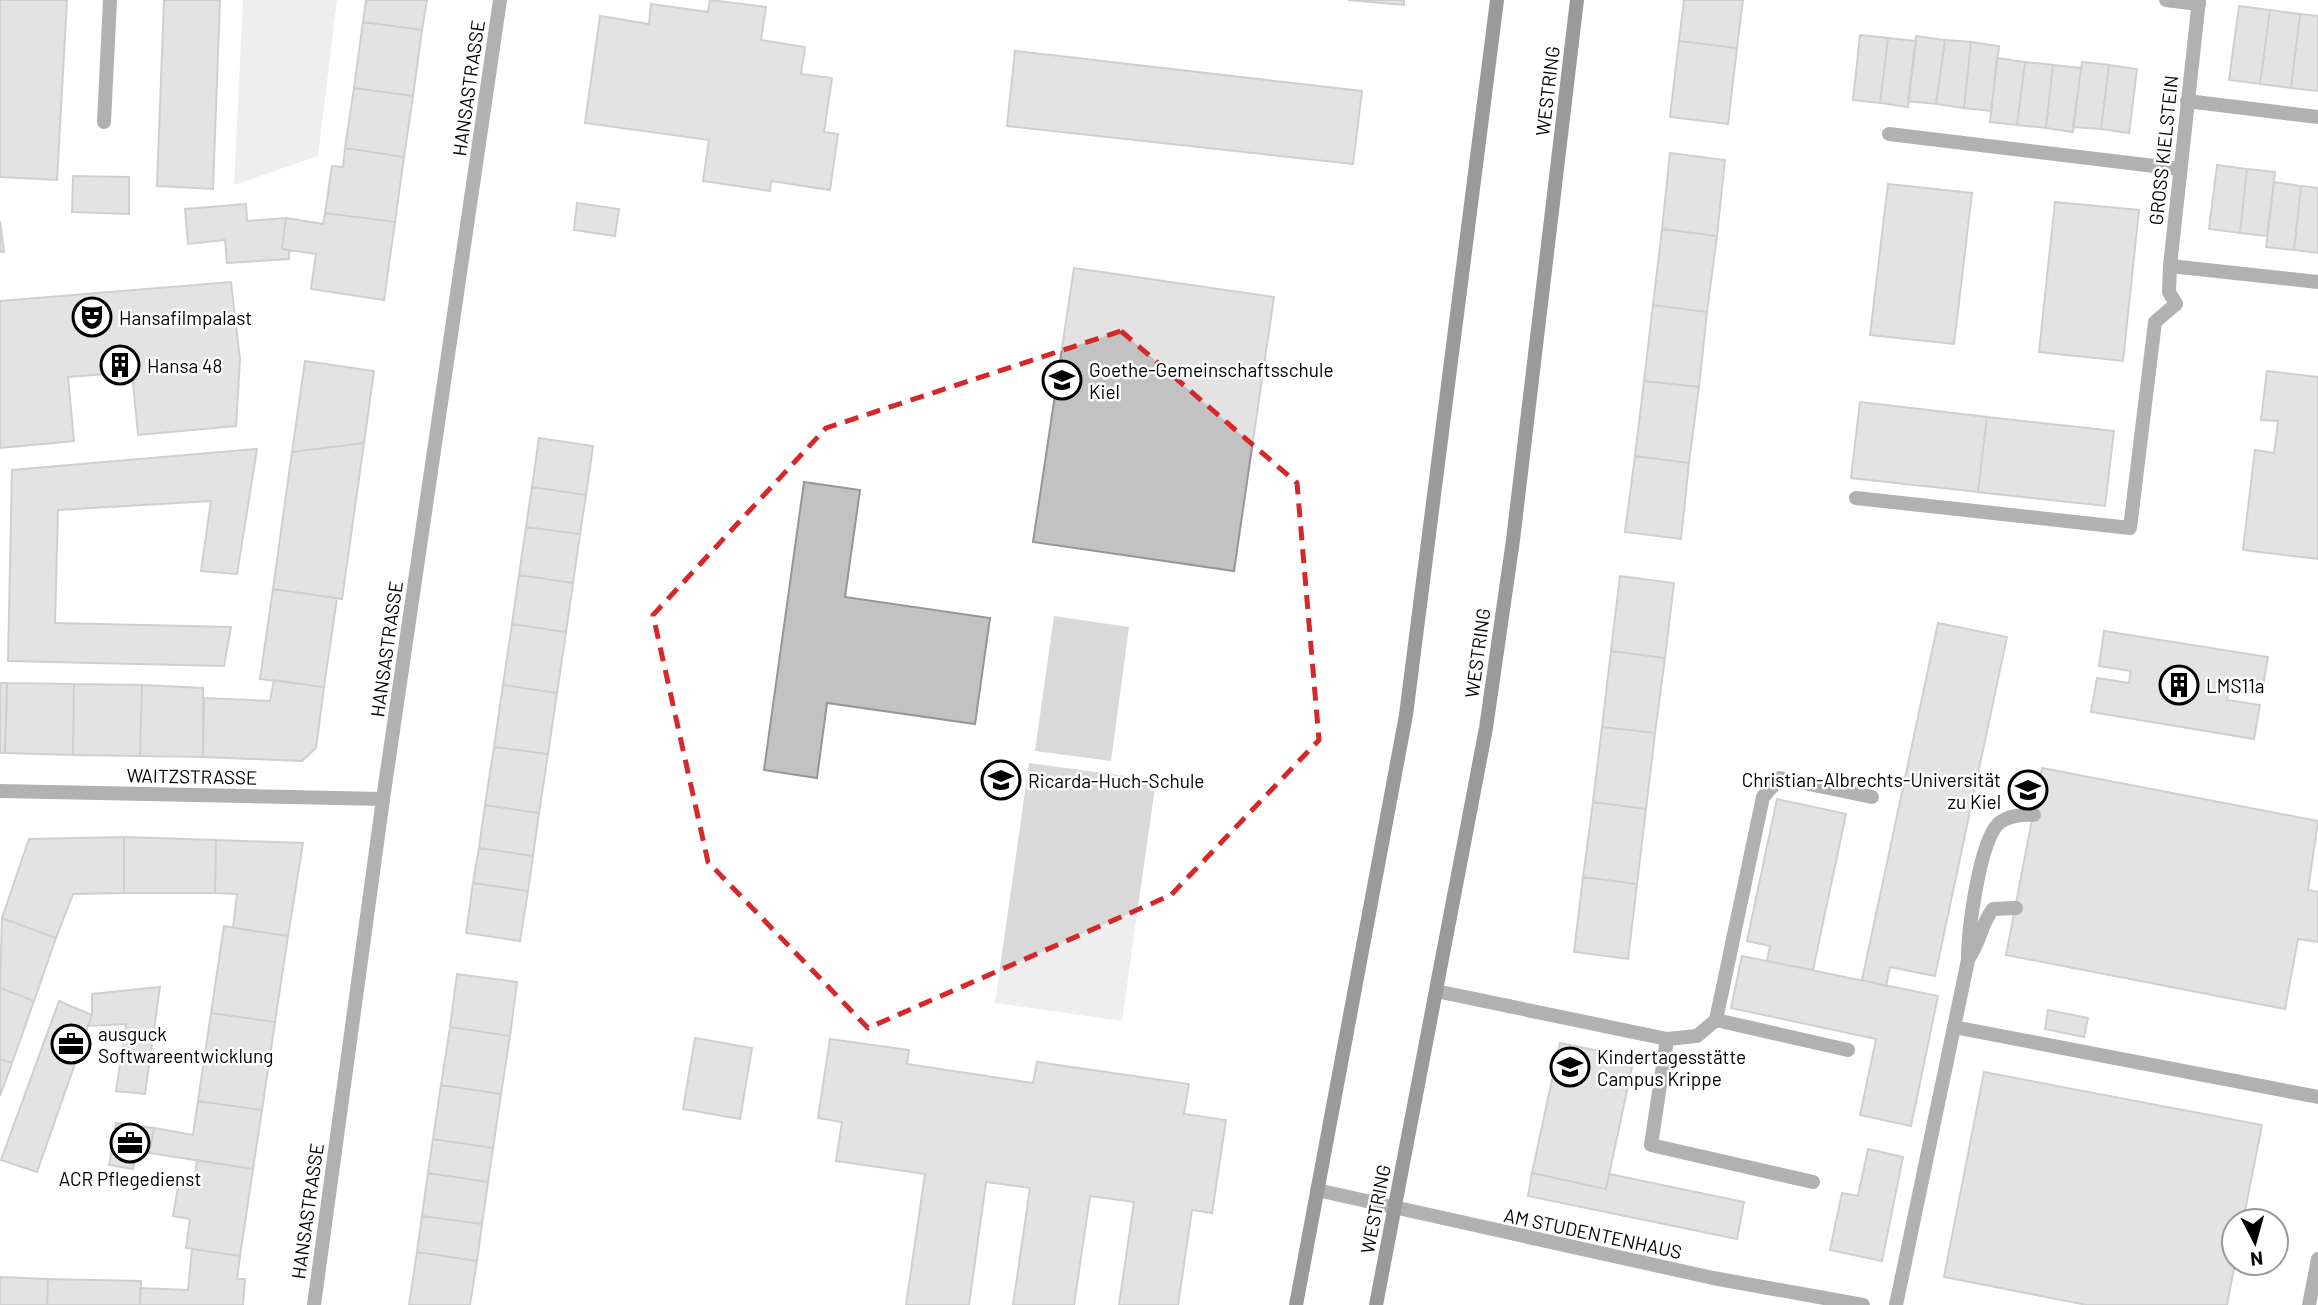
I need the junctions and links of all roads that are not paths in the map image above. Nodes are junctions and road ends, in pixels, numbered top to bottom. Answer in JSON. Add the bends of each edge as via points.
{"nodes":[{"id":1,"x":110,"y":0,"type":"edge"},
{"id":2,"x":500,"y":0,"type":"edge"},
{"id":3,"x":1497,"y":0,"type":"edge"},
{"id":4,"x":1577,"y":0,"type":"edge"},
{"id":5,"x":2166,"y":0,"type":"edge"},
{"id":6,"x":2199,"y":2,"type":"edge"},
{"id":7,"x":2188,"y":101,"type":"junction"},
{"id":8,"x":2318,"y":117,"type":"edge"},
{"id":9,"x":104,"y":122,"type":"dead end"},
{"id":10,"x":1889,"y":134,"type":"dead end"},
{"id":11,"x":2179,"y":169,"type":"junction"},
{"id":12,"x":2170,"y":266,"type":"junction"},
{"id":13,"x":2318,"y":282,"type":"edge"},
{"id":14,"x":1856,"y":498,"type":"dead end"},
{"id":15,"x":0,"y":791,"type":"edge"},
{"id":16,"x":1872,"y":797,"type":"dead end"},
{"id":17,"x":383,"y":799,"type":"junction"},
{"id":18,"x":2034,"y":816,"type":"dead end"},
{"id":19,"x":2015,"y":908,"type":"dead end"},
{"id":20,"x":1968,"y":960,"type":"junction"},
{"id":21,"x":1436,"y":991,"type":"junction"},
{"id":22,"x":1716,"y":1020,"type":"junction"},
{"id":23,"x":1954,"y":1027,"type":"junction"},
{"id":24,"x":1667,"y":1039,"type":"junction"},
{"id":25,"x":1848,"y":1050,"type":"dead end"},
{"id":26,"x":2318,"y":1097,"type":"edge"},
{"id":27,"x":1814,"y":1182,"type":"dead end"},
{"id":28,"x":1317,"y":1190,"type":"junction"},
{"id":29,"x":1395,"y":1208,"type":"junction"},
{"id":30,"x":2318,"y":1259,"type":"edge"},
{"id":31,"x":314,"y":1305,"type":"edge"},
{"id":32,"x":1296,"y":1305,"type":"edge"},
{"id":33,"x":1376,"y":1305,"type":"edge"},
{"id":34,"x":1863,"y":1305,"type":"edge"},
{"id":35,"x":1896,"y":1305,"type":"edge"},
{"id":36,"x":2309,"y":1305,"type":"edge"}],
"edges":[{"from":1,"to":9,"type":"street"},
{"from":2,"to":17,"type":"street","name":"HANSASTRASSE"},
{"from":3,"to":28,"type":"main road","via":[[1406,715]]},
{"from":4,"to":21,"type":"main road","name":"WESTRING","via":[[1490,701]]},
{"from":5,"to":6,"type":"street"},
{"from":6,"to":7,"type":"street","name":"GROSS KIELSTEIN"},
{"from":7,"to":8,"type":"street"},
{"from":7,"to":11,"type":"street","name":"GROSS KIELSTEIN"},
{"from":10,"to":11,"type":"street"},
{"from":11,"to":12,"type":"street","name":"GROSS KIELSTEIN"},
{"from":12,"to":13,"type":"street"},
{"from":12,"to":14,"type":"street","name":"GROSS KIELSTEIN","via":[[2169,292],[2176,304],[2155,322],[2130,528]]},
{"from":15,"to":17,"type":"street","name":"WAITZSTRASSE"},
{"from":16,"to":22,"type":"street","via":[[1780,778],[1763,797]]},
{"from":17,"to":31,"type":"street","name":"HANSASTRASSE"},
{"from":18,"to":20,"type":"street","via":[[2013,816],[2000,822],[1987,840]]},
{"from":19,"to":20,"type":"street","via":[[1993,909]]},
{"from":20,"to":23,"type":"street"},
{"from":21,"to":24,"type":"street"},
{"from":21,"to":29,"type":"main road","name":"WESTRING"},
{"from":22,"to":24,"type":"street","via":[[1697,1035]]},
{"from":22,"to":25,"type":"street"},
{"from":23,"to":26,"type":"street"},
{"from":23,"to":35,"type":"street"},
{"from":24,"to":27,"type":"street","via":[[1651,1145]]},
{"from":28,"to":29,"type":"street","name":"AM STUDENTENHAUS"},
{"from":28,"to":32,"type":"main road"},
{"from":29,"to":33,"type":"main road","name":"WESTRING"},
{"from":29,"to":34,"type":"street","name":"AM STUDENTENHAUS","via":[[1713,1278]]},
{"from":30,"to":36,"type":"street"}]}
